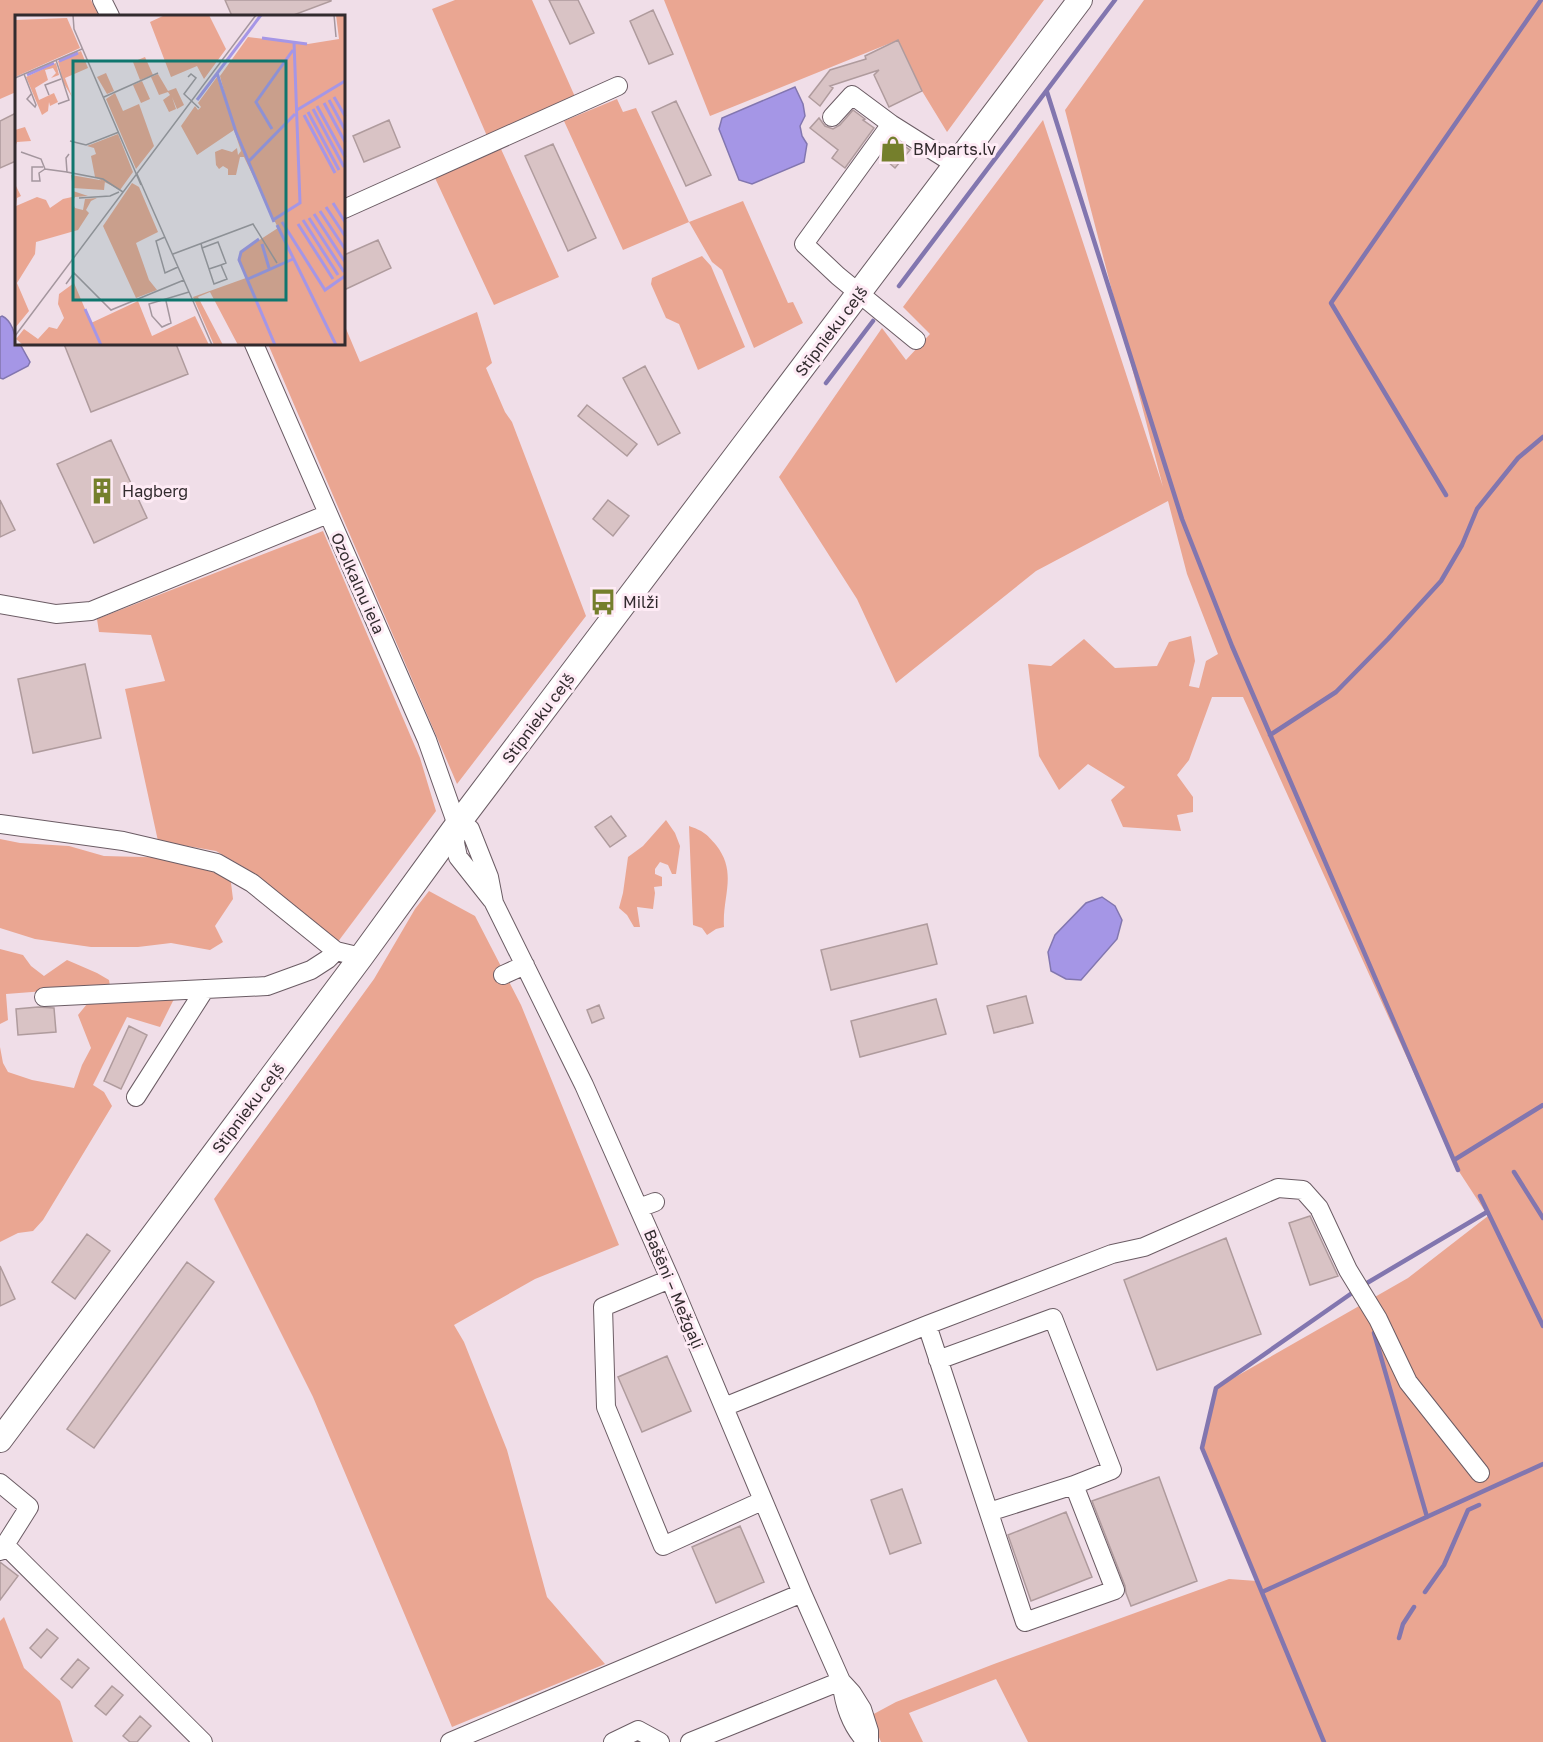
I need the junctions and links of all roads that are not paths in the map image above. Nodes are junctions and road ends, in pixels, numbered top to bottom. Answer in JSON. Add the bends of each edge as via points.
{"nodes":[{"id":1,"x":102,"y":0,"type":"edge"},
{"id":2,"x":1080,"y":0,"type":"edge"},
{"id":3,"x":110,"y":15,"type":"edge"},
{"id":4,"x":618,"y":86,"type":"dead end"},
{"id":5,"x":832,"y":117,"type":"dead end"},
{"id":6,"x":891,"y":124,"type":"junction"},
{"id":7,"x":956,"y":165,"type":"junction"},
{"id":8,"x":345,"y":209,"type":"edge"},
{"id":9,"x":859,"y":294,"type":"junction"},
{"id":10,"x":916,"y":340,"type":"dead end"},
{"id":11,"x":254,"y":345,"type":"edge"},
{"id":12,"x":328,"y":514,"type":"junction"},
{"id":13,"x":0,"y":604,"type":"edge"},
{"id":14,"x":0,"y":824,"type":"edge"},
{"id":15,"x":457,"y":825,"type":"junction"},
{"id":16,"x":336,"y":951,"type":"junction"},
{"id":17,"x":361,"y":957,"type":"junction"},
{"id":18,"x":525,"y":965,"type":"junction"},
{"id":19,"x":503,"y":975,"type":"dead end"},
{"id":20,"x":205,"y":989,"type":"junction"},
{"id":21,"x":44,"y":997,"type":"dead end"},
{"id":22,"x":136,"y":1097,"type":"dead end"},
{"id":23,"x":670,"y":1279,"type":"junction"},
{"id":24,"x":927,"y":1325,"type":"junction"},
{"id":25,"x":938,"y":1360,"type":"junction"},
{"id":26,"x":724,"y":1407,"type":"junction"},
{"id":27,"x":0,"y":1440,"type":"edge"},
{"id":28,"x":1480,"y":1473,"type":"dead end"},
{"id":29,"x":0,"y":1483,"type":"edge"},
{"id":30,"x":1074,"y":1485,"type":"junction"},
{"id":31,"x":762,"y":1501,"type":"junction"},
{"id":32,"x":989,"y":1512,"type":"junction"},
{"id":33,"x":2,"y":1548,"type":"edge"},
{"id":34,"x":802,"y":1593,"type":"junction"},
{"id":35,"x":841,"y":1681,"type":"junction"},
{"id":36,"x":203,"y":1742,"type":"edge"},
{"id":37,"x":450,"y":1742,"type":"edge"},
{"id":38,"x":614,"y":1742,"type":"edge"},
{"id":39,"x":660,"y":1742,"type":"edge"},
{"id":40,"x":690,"y":1742,"type":"edge"},
{"id":41,"x":868,"y":1742,"type":"edge"}],
"edges":[{"from":1,"to":3,"type":"street"},
{"from":2,"to":7,"type":"main road","name":"Stīpnieku ceļš"},
{"from":4,"to":8,"type":"street"},
{"from":5,"to":6,"type":"street","via":[[852,95]]},
{"from":6,"to":7,"type":"street"},
{"from":6,"to":9,"type":"street","via":[[804,244]]},
{"from":7,"to":9,"type":"main road","name":"Stīpnieku ceļš"},
{"from":9,"to":10,"type":"street"},
{"from":9,"to":15,"type":"main road","name":"Stīpnieku ceļš"},
{"from":11,"to":12,"type":"street","name":"Ozolkalnu iela"},
{"from":12,"to":13,"type":"street","via":[[91,611],[56,614]]},
{"from":12,"to":15,"type":"street","name":"Ozolkalnu iela","via":[[427,740]]},
{"from":14,"to":16,"type":"street","via":[[123,841],[217,863],[252,883]]},
{"from":15,"to":17,"type":"main road","name":"Stīpnieku ceļš"},
{"from":15,"to":18,"type":"street","name":"Bašēni – Mežgaļi","via":[[470,829],[489,877],[494,903]]},
{"from":16,"to":17,"type":"street"},
{"from":16,"to":20,"type":"street","via":[[310,970],[267,986]]},
{"from":17,"to":27,"type":"main road","name":"Stīpnieku ceļš"},
{"from":18,"to":19,"type":"street"},
{"from":18,"to":23,"type":"street","name":"Bašēni – Mežgaļi","via":[[647,1205]]},
{"from":20,"to":21,"type":"street"},
{"from":20,"to":22,"type":"street"},
{"from":23,"to":26,"type":"street","name":"Bašēni – Mežgaļi"},
{"from":23,"to":31,"type":"street","via":[[603,1307],[606,1407],[663,1546]]},
{"from":24,"to":25,"type":"street"},
{"from":24,"to":26,"type":"street"},
{"from":24,"to":28,"type":"street","via":[[1112,1254],[1144,1247],[1278,1188],[1303,1190],[1319,1208],[1408,1382]]},
{"from":25,"to":30,"type":"street","via":[[1053,1318],[1112,1470]]},
{"from":25,"to":32,"type":"street"},
{"from":26,"to":31,"type":"street","name":"Bašēni – Mežgaļi"},
{"from":29,"to":33,"type":"street","via":[[29,1508]]},
{"from":30,"to":32,"type":"street"},
{"from":30,"to":32,"type":"street","via":[[1115,1590],[1025,1622]]},
{"from":31,"to":34,"type":"street","name":"Bašēni – Mežgaļi"},
{"from":33,"to":36,"type":"street"},
{"from":34,"to":35,"type":"street","name":"Bašēni – Mežgaļi"},
{"from":34,"to":37,"type":"street"},
{"from":35,"to":40,"type":"street"},
{"from":35,"to":41,"type":"street","name":"Bašēni – Mežgaļi","via":[[861,1709],[869,1731]]},
{"from":38,"to":39,"type":"street","via":[[638,1730]]}]}
